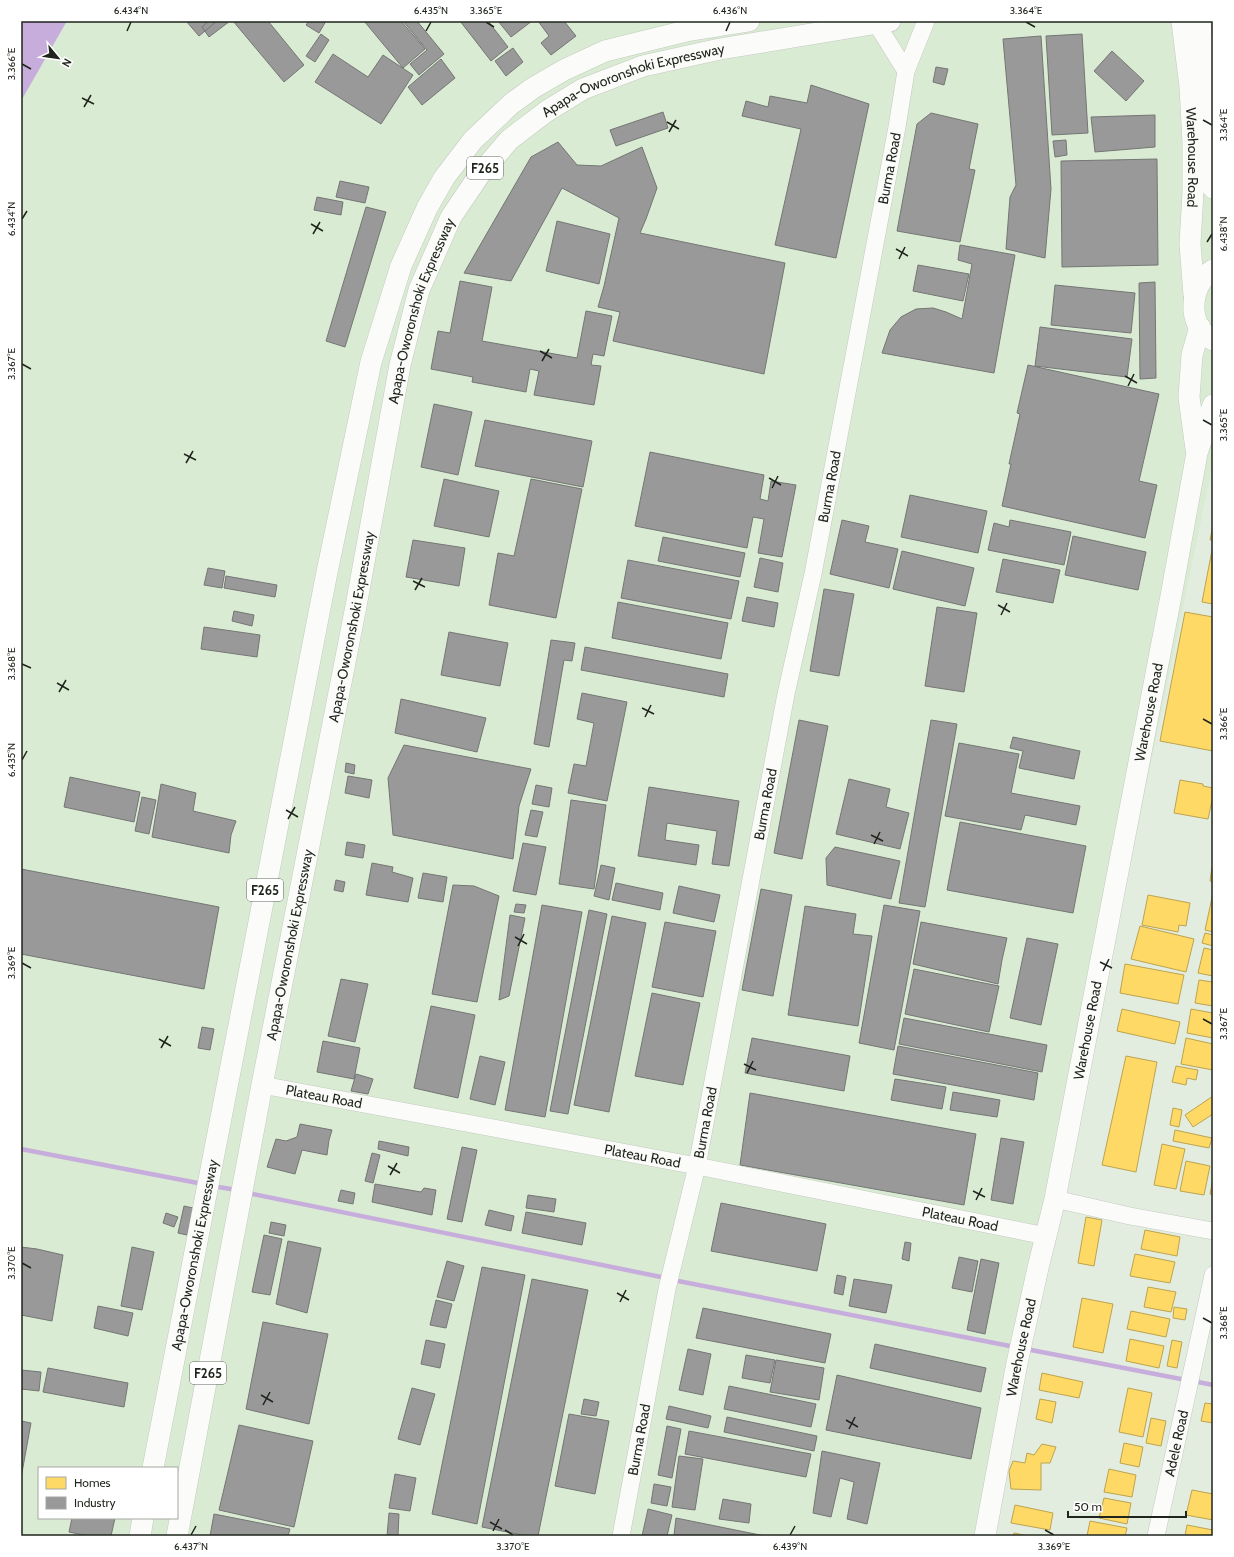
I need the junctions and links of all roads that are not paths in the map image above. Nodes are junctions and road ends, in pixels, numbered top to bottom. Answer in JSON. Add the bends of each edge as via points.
{"nodes":[{"id":1,"x":748,"y":21,"type":"edge"},
{"id":2,"x":926,"y":21,"type":"edge"},
{"id":3,"x":1182,"y":21,"type":"edge"},
{"id":4,"x":1200,"y":21,"type":"edge"},
{"id":5,"x":883,"y":22,"type":"edge"},
{"id":6,"x":906,"y":71,"type":"junction"},
{"id":7,"x":1213,"y":188,"type":"edge"},
{"id":8,"x":1213,"y":270,"type":"edge"},
{"id":9,"x":1194,"y":295,"type":"junction"},
{"id":10,"x":1206,"y":333,"type":"edge"},
{"id":11,"x":1213,"y":405,"type":"edge"},
{"id":12,"x":1197,"y":453,"type":"junction"},
{"id":13,"x":262,"y":1085,"type":"junction"},
{"id":14,"x":697,"y":1166,"type":"junction"},
{"id":15,"x":1055,"y":1199,"type":"junction"},
{"id":16,"x":1213,"y":1231,"type":"edge"},
{"id":17,"x":1046,"y":1236,"type":"junction"},
{"id":18,"x":1213,"y":1275,"type":"edge"},
{"id":19,"x":153,"y":1467,"type":"edge"},
{"id":20,"x":143,"y":1519,"type":"edge"},
{"id":21,"x":140,"y":1536,"type":"edge"},
{"id":22,"x":177,"y":1536,"type":"edge"},
{"id":23,"x":620,"y":1536,"type":"edge"},
{"id":24,"x":985,"y":1536,"type":"edge"},
{"id":25,"x":1156,"y":1536,"type":"edge"}],
"edges":[{"from":1,"to":19,"type":"main road","name":"Apapa-Oworonshoki Expressway","number":"F265","via":[[686,31],[605,51],[533,88],[511,104],[473,140],[444,178],[427,208],[401,266],[370,362]]},
{"from":2,"to":6,"type":"street","name":"Burma Road"},
{"from":3,"to":9,"type":"main road","name":"Warehouse Road","via":[[1190,87],[1193,143],[1190,244]]},
{"from":4,"to":7,"type":"main road","name":"Warehouse Road"},
{"from":5,"to":6,"type":"street"},
{"from":5,"to":13,"type":"main road","name":"Apapa-Oworonshoki Expressway","number":"F265","via":[[720,49],[643,66],[582,89],[547,111],[509,140],[480,174],[451,217],[419,290],[400,365],[358,596]]},
{"from":6,"to":14,"type":"street","name":"Burma Road"},
{"from":8,"to":9,"type":"main road","via":[[1200,283]]},
{"from":9,"to":10,"type":"main road","name":"Warehouse Road","via":[[1194,311]]},
{"from":10,"to":12,"type":"main road","name":"Warehouse Road","via":[[1192,355],[1188,397]]},
{"from":11,"to":12,"type":"main road","name":"Warehouse Road"},
{"from":12,"to":15,"type":"main road","name":"Warehouse Road","via":[[1172,596]]},
{"from":13,"to":14,"type":"street","name":"Plateau Road"},
{"from":13,"to":22,"type":"main road","name":"Apapa-Oworonshoki Expressway","number":"F265"},
{"from":14,"to":17,"type":"street","name":"Plateau Road"},
{"from":14,"to":23,"type":"street","name":"Burma Road","via":[[667,1289]]},
{"from":15,"to":16,"type":"street"},
{"from":15,"to":17,"type":"main road","name":"Warehouse Road"},
{"from":17,"to":24,"type":"main road","name":"Warehouse Road","via":[[1017,1363]]},
{"from":18,"to":25,"type":"street","name":"Adele Road"},
{"from":20,"to":21,"type":"main road"}]}
